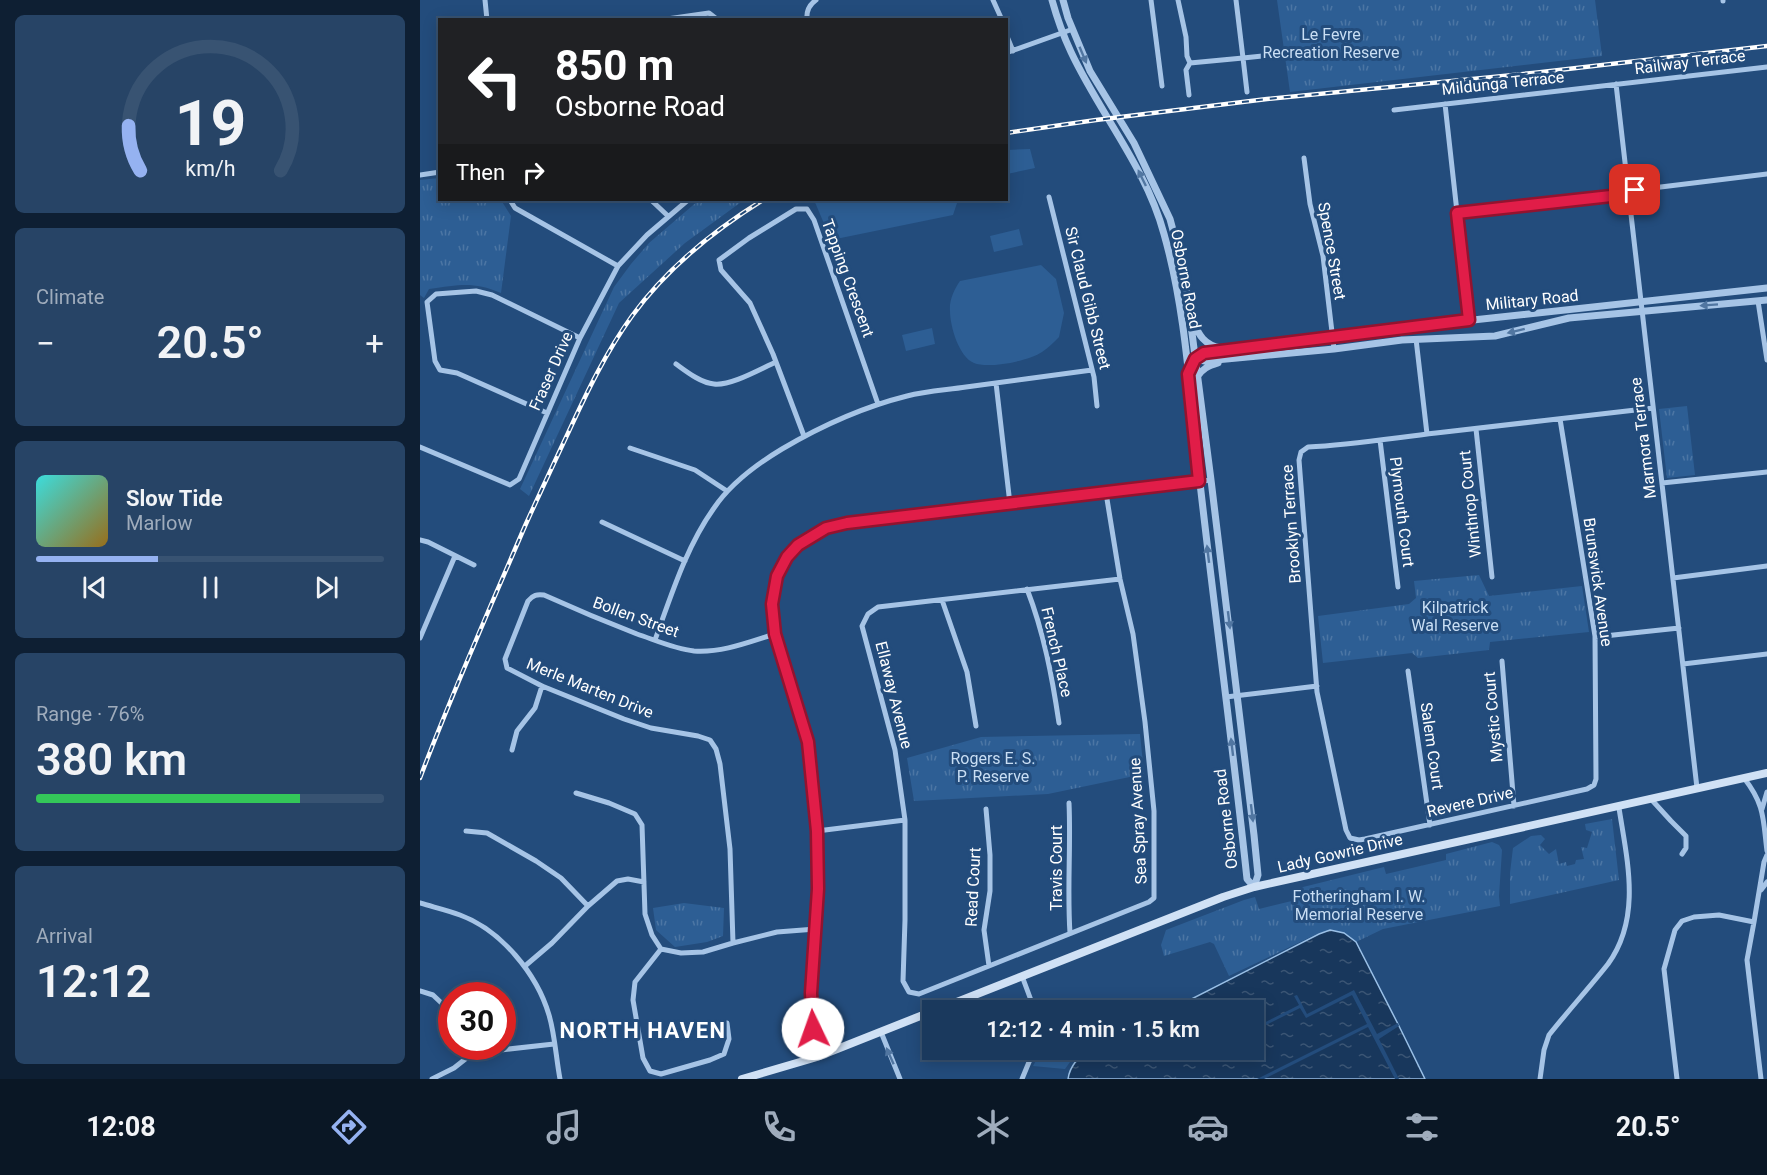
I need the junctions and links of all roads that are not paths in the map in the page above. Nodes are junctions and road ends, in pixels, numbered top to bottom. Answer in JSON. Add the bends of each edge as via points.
{"nodes":[{"id":1,"x":485,"y":0,"type":"edge"},
{"id":2,"x":816,"y":0,"type":"edge"},
{"id":3,"x":993,"y":0,"type":"edge"},
{"id":4,"x":1052,"y":0,"type":"edge"},
{"id":5,"x":1064,"y":0,"type":"edge"},
{"id":6,"x":1150,"y":0,"type":"edge"},
{"id":7,"x":1179,"y":0,"type":"edge"},
{"id":8,"x":1236,"y":0,"type":"edge"},
{"id":9,"x":487,"y":18,"type":"edge"},
{"id":10,"x":674,"y":18,"type":"edge"},
{"id":11,"x":715,"y":18,"type":"edge"},
{"id":12,"x":807,"y":18,"type":"edge"},
{"id":13,"x":1001,"y":18,"type":"edge"},
{"id":14,"x":1073,"y":29,"type":"junction"},
{"id":15,"x":1063,"y":33,"type":"junction"},
{"id":16,"x":1010,"y":52,"type":"edge"},
{"id":17,"x":1282,"y":54,"type":"dead end"},
{"id":18,"x":1243,"y":58,"type":"junction"},
{"id":19,"x":1190,"y":63,"type":"junction"},
{"id":20,"x":1767,"y":67,"type":"edge"},
{"id":21,"x":1616,"y":84,"type":"junction"},
{"id":22,"x":1162,"y":86,"type":"dead end"},
{"id":23,"x":1247,"y":92,"type":"dead end"},
{"id":24,"x":1189,"y":95,"type":"dead end"},
{"id":25,"x":1445,"y":104,"type":"junction"},
{"id":26,"x":1394,"y":110,"type":"dead end"},
{"id":27,"x":1304,"y":158,"type":"dead end"},
{"id":28,"x":438,"y":172,"type":"edge"},
{"id":29,"x":1767,"y":174,"type":"edge"},
{"id":30,"x":420,"y":175,"type":"edge"},
{"id":31,"x":1628,"y":191,"type":"junction"},
{"id":32,"x":1049,"y":197,"type":"dead end"},
{"id":33,"x":511,"y":201,"type":"edge"},
{"id":34,"x":652,"y":201,"type":"edge"},
{"id":35,"x":687,"y":201,"type":"edge"},
{"id":36,"x":1156,"y":210,"type":"junction"},
{"id":37,"x":1457,"y":213,"type":"junction"},
{"id":38,"x":668,"y":216,"type":"junction"},
{"id":39,"x":1170,"y":219,"type":"junction"},
{"id":40,"x":1164,"y":231,"type":"junction"},
{"id":41,"x":618,"y":266,"type":"junction"},
{"id":42,"x":1767,"y":288,"type":"edge"},
{"id":43,"x":1767,"y":300,"type":"edge"},
{"id":44,"x":1758,"y":301,"type":"junction"},
{"id":45,"x":1642,"y":306,"type":"junction"},
{"id":46,"x":1189,"y":316,"type":"junction"},
{"id":47,"x":1469,"y":320,"type":"junction"},
{"id":48,"x":580,"y":338,"type":"junction"},
{"id":49,"x":1333,"y":338,"type":"junction"},
{"id":50,"x":1416,"y":339,"type":"junction"},
{"id":51,"x":1185,"y":345,"type":"junction"},
{"id":52,"x":1334,"y":349,"type":"junction"},
{"id":53,"x":1231,"y":350,"type":"junction"},
{"id":54,"x":1195,"y":359,"type":"junction"},
{"id":55,"x":1232,"y":359,"type":"junction"},
{"id":56,"x":1767,"y":360,"type":"edge"},
{"id":57,"x":776,"y":362,"type":"junction"},
{"id":58,"x":676,"y":364,"type":"dead end"},
{"id":59,"x":1092,"y":370,"type":"junction"},
{"id":60,"x":1188,"y":374,"type":"junction"},
{"id":61,"x":1197,"y":377,"type":"junction"},
{"id":62,"x":996,"y":383,"type":"junction"},
{"id":63,"x":878,"y":404,"type":"junction"},
{"id":64,"x":1097,"y":406,"type":"dead end"},
{"id":65,"x":1653,"y":408,"type":"junction"},
{"id":66,"x":547,"y":413,"type":"junction"},
{"id":67,"x":1560,"y":419,"type":"junction"},
{"id":68,"x":1476,"y":429,"type":"junction"},
{"id":69,"x":1427,"y":435,"type":"junction"},
{"id":70,"x":804,"y":436,"type":"junction"},
{"id":71,"x":1380,"y":440,"type":"junction"},
{"id":72,"x":420,"y":447,"type":"edge"},
{"id":73,"x":630,"y":448,"type":"dead end"},
{"id":74,"x":1767,"y":472,"type":"edge"},
{"id":75,"x":1211,"y":480,"type":"junction"},
{"id":76,"x":1199,"y":481,"type":"junction"},
{"id":77,"x":1662,"y":483,"type":"junction"},
{"id":78,"x":727,"y":491,"type":"junction"},
{"id":79,"x":1106,"y":493,"type":"junction"},
{"id":80,"x":1010,"y":504,"type":"junction"},
{"id":81,"x":602,"y":522,"type":"dead end"},
{"id":82,"x":420,"y":540,"type":"edge"},
{"id":83,"x":455,"y":556,"type":"junction"},
{"id":84,"x":685,"y":561,"type":"junction"},
{"id":85,"x":474,"y":565,"type":"dead end"},
{"id":86,"x":1767,"y":566,"type":"edge"},
{"id":87,"x":1492,"y":577,"type":"dead end"},
{"id":88,"x":1673,"y":578,"type":"junction"},
{"id":89,"x":1120,"y":579,"type":"junction"},
{"id":90,"x":1398,"y":587,"type":"dead end"},
{"id":91,"x":1027,"y":589,"type":"junction"},
{"id":92,"x":942,"y":600,"type":"junction"},
{"id":93,"x":528,"y":601,"type":"joint"},
{"id":94,"x":1678,"y":628,"type":"junction"},
{"id":95,"x":775,"y":634,"type":"junction"},
{"id":96,"x":420,"y":636,"type":"edge"},
{"id":97,"x":1594,"y":637,"type":"junction"},
{"id":98,"x":655,"y":640,"type":"junction"},
{"id":99,"x":1767,"y":654,"type":"edge"},
{"id":100,"x":1502,"y":661,"type":"dead end"},
{"id":101,"x":1683,"y":664,"type":"junction"},
{"id":102,"x":1408,"y":671,"type":"dead end"},
{"id":103,"x":542,"y":686,"type":"junction"},
{"id":104,"x":1317,"y":686,"type":"junction"},
{"id":105,"x":1238,"y":695,"type":"junction"},
{"id":106,"x":1226,"y":697,"type":"junction"},
{"id":107,"x":1059,"y":723,"type":"dead end"},
{"id":108,"x":976,"y":726,"type":"dead end"},
{"id":109,"x":512,"y":750,"type":"dead end"},
{"id":110,"x":1767,"y":773,"type":"edge"},
{"id":111,"x":1744,"y":778,"type":"junction"},
{"id":112,"x":1594,"y":785,"type":"joint"},
{"id":113,"x":1697,"y":788,"type":"junction"},
{"id":114,"x":1767,"y":792,"type":"edge"},
{"id":115,"x":576,"y":793,"type":"dead end"},
{"id":116,"x":1650,"y":798,"type":"junction"},
{"id":117,"x":1069,"y":803,"type":"dead end"},
{"id":118,"x":1514,"y":806,"type":"junction"},
{"id":119,"x":1619,"y":808,"type":"junction"},
{"id":120,"x":986,"y":809,"type":"dead end"},
{"id":121,"x":1762,"y":809,"type":"junction"},
{"id":122,"x":906,"y":820,"type":"junction"},
{"id":123,"x":1430,"y":825,"type":"junction"},
{"id":124,"x":466,"y":831,"type":"dead end"},
{"id":125,"x":817,"y":831,"type":"junction"},
{"id":126,"x":1350,"y":838,"type":"joint"},
{"id":127,"x":1767,"y":850,"type":"edge"},
{"id":128,"x":1682,"y":854,"type":"dead end"},
{"id":129,"x":1767,"y":855,"type":"edge"},
{"id":130,"x":644,"y":882,"type":"junction"},
{"id":131,"x":1767,"y":882,"type":"edge"},
{"id":132,"x":1254,"y":888,"type":"junction"},
{"id":133,"x":1760,"y":892,"type":"junction"},
{"id":134,"x":420,"y":903,"type":"edge"},
{"id":135,"x":588,"y":906,"type":"junction"},
{"id":136,"x":1754,"y":922,"type":"junction"},
{"id":137,"x":816,"y":929,"type":"junction"},
{"id":138,"x":1070,"y":933,"type":"junction"},
{"id":139,"x":733,"y":943,"type":"junction"},
{"id":140,"x":661,"y":949,"type":"junction"},
{"id":141,"x":525,"y":966,"type":"junction"},
{"id":142,"x":989,"y":966,"type":"junction"},
{"id":143,"x":1022,"y":976,"type":"junction"},
{"id":144,"x":420,"y":991,"type":"edge"},
{"id":145,"x":919,"y":994,"type":"joint"},
{"id":146,"x":438,"y":1000,"type":"edge"},
{"id":147,"x":961,"y":1000,"type":"edge"},
{"id":148,"x":1031,"y":1000,"type":"edge"},
{"id":149,"x":922,"y":1015,"type":"edge"},
{"id":150,"x":727,"y":1023,"type":"dead end"},
{"id":151,"x":881,"y":1032,"type":"junction"},
{"id":152,"x":554,"y":1044,"type":"junction"},
{"id":153,"x":516,"y":1048,"type":"edge"},
{"id":154,"x":817,"y":1057,"type":"junction"},
{"id":155,"x":464,"y":1060,"type":"edge"},
{"id":156,"x":1030,"y":1060,"type":"edge"},
{"id":157,"x":432,"y":1079,"type":"edge"},
{"id":158,"x":560,"y":1079,"type":"edge"},
{"id":159,"x":742,"y":1079,"type":"edge"},
{"id":160,"x":900,"y":1079,"type":"edge"},
{"id":161,"x":1022,"y":1079,"type":"edge"},
{"id":162,"x":1540,"y":1079,"type":"edge"},
{"id":163,"x":1677,"y":1079,"type":"edge"},
{"id":164,"x":1761,"y":1079,"type":"edge"}],
"edges":[{"from":1,"to":9,"type":"street"},
{"from":2,"to":12,"type":"street","via":[[809,6]]},
{"from":3,"to":13,"type":"street"},
{"from":4,"to":15,"type":"street","name":"Osborne Road"},
{"from":5,"to":14,"type":"street","name":"Osborne Road"},
{"from":6,"to":22,"type":"street"},
{"from":7,"to":19,"type":"street"},
{"from":8,"to":18,"type":"street"},
{"from":10,"to":11,"type":"street","via":[[709,13]]},
{"from":14,"to":15,"type":"street"},
{"from":14,"to":39,"type":"street","name":"Osborne Road","one_way":true,"via":[[1090,71],[1134,143]]},
{"from":15,"to":16,"type":"street"},
{"from":36,"to":15,"type":"street","name":"Osborne Road","one_way":true},
{"from":17,"to":18,"type":"street"},
{"from":18,"to":19,"type":"street"},
{"from":18,"to":23,"type":"street"},
{"from":19,"to":24,"type":"street","via":[[1186,70]]},
{"from":20,"to":21,"type":"street","name":"Railway Terrace"},
{"from":21,"to":25,"type":"street","name":"Mildunga Terrace"},
{"from":21,"to":31,"type":"street","name":"Marmora Terrace"},
{"from":25,"to":26,"type":"street","name":"Mildunga Terrace"},
{"from":25,"to":37,"type":"street"},
{"from":27,"to":49,"type":"street","name":"Spence Street","via":[[1323,256]]},
{"from":28,"to":30,"type":"street"},
{"from":29,"to":31,"type":"street"},
{"from":31,"to":37,"type":"street"},
{"from":31,"to":45,"type":"street","name":"Marmora Terrace"},
{"from":32,"to":59,"type":"street","name":"Sir Claud Gibb Street"},
{"from":33,"to":41,"type":"street","via":[[515,208]]},
{"from":34,"to":38,"type":"street"},
{"from":35,"to":38,"type":"street","name":"Fraser Drive"},
{"from":36,"to":39,"type":"street"},
{"from":36,"to":40,"type":"street","name":"Osborne Road"},
{"from":37,"to":47,"type":"street"},
{"from":38,"to":41,"type":"street","name":"Fraser Drive"},
{"from":39,"to":40,"type":"street"},
{"from":39,"to":46,"type":"street","name":"Osborne Road","via":[[1184,271]]},
{"from":40,"to":51,"type":"street","name":"Osborne Road"},
{"from":41,"to":48,"type":"street","name":"Fraser Drive"},
{"from":42,"to":45,"type":"street","name":"Military Road"},
{"from":43,"to":44,"type":"street","name":"Military Road"},
{"from":44,"to":45,"type":"street","name":"Military Road","one_way":true},
{"from":44,"to":56,"type":"street"},
{"from":45,"to":47,"type":"street","name":"Military Road"},
{"from":45,"to":50,"type":"street","name":"Military Road","one_way":true,"via":[[1495,336]]},
{"from":45,"to":65,"type":"street","name":"Marmora Terrace"},
{"from":46,"to":53,"type":"street","via":[[1208,344]]},
{"from":46,"to":54,"type":"street","name":"Osborne Road"},
{"from":47,"to":49,"type":"street","name":"Military Road"},
{"from":48,"to":66,"type":"street","name":"Fraser Drive"},
{"from":48,"to":66,"type":"street","via":[[476,291],[436,294],[428,302],[435,361],[440,370],[457,373]]},
{"from":49,"to":52,"type":"street","name":"Spence Street"},
{"from":49,"to":53,"type":"street","name":"Military Road"},
{"from":50,"to":52,"type":"street","name":"Military Road"},
{"from":50,"to":69,"type":"street"},
{"from":51,"to":54,"type":"street"},
{"from":51,"to":60,"type":"street","name":"Osborne Road"},
{"from":52,"to":55,"type":"street","name":"Military Road"},
{"from":53,"to":54,"type":"street","name":"Military Road","via":[[1204,353]]},
{"from":54,"to":55,"type":"street","name":"Military Road"},
{"from":54,"to":60,"type":"street"},
{"from":54,"to":61,"type":"street","name":"Osborne Road"},
{"from":55,"to":61,"type":"street","via":[[1204,368]]},
{"from":57,"to":58,"type":"street","via":[[714,384]]},
{"from":57,"to":63,"type":"street","name":"Tapping Crescent","via":[[750,303],[721,270],[719,260],[796,209],[807,209]]},
{"from":57,"to":70,"type":"street","name":"Tapping Crescent"},
{"from":59,"to":62,"type":"street"},
{"from":59,"to":64,"type":"street","name":"Sir Claud Gibb Street"},
{"from":60,"to":76,"type":"street","name":"Osborne Road"},
{"from":61,"to":75,"type":"street","name":"Osborne Road"},
{"from":62,"to":63,"type":"street","via":[[910,395]]},
{"from":62,"to":80,"type":"street"},
{"from":63,"to":70,"type":"street"},
{"from":65,"to":67,"type":"street","name":"Brooklyn Terrace"},
{"from":65,"to":77,"type":"street","name":"Marmora Terrace"},
{"from":66,"to":72,"type":"street","name":"Fraser Drive","via":[[519,479],[510,485]]},
{"from":67,"to":68,"type":"street","name":"Brooklyn Terrace"},
{"from":67,"to":97,"type":"street","name":"Brunswick Avenue"},
{"from":68,"to":69,"type":"street","name":"Brooklyn Terrace"},
{"from":68,"to":87,"type":"street","name":"Winthrop Court"},
{"from":69,"to":71,"type":"street","name":"Brooklyn Terrace"},
{"from":70,"to":78,"type":"street"},
{"from":71,"to":90,"type":"street","name":"Plymouth Court"},
{"from":71,"to":104,"type":"street","name":"Brooklyn Terrace","via":[[1308,447],[1299,455]]},
{"from":73,"to":78,"type":"street","via":[[695,470]]},
{"from":74,"to":77,"type":"street"},
{"from":75,"to":76,"type":"street"},
{"from":75,"to":105,"type":"street","name":"Osborne Road","one_way":true},
{"from":76,"to":79,"type":"street"},
{"from":106,"to":76,"type":"street","name":"Osborne Road","one_way":true},
{"from":77,"to":88,"type":"street","name":"Marmora Terrace"},
{"from":78,"to":84,"type":"street"},
{"from":79,"to":80,"type":"street"},
{"from":79,"to":89,"type":"street","name":"Sea Spray Avenue"},
{"from":80,"to":95,"type":"street","via":[[826,528],[798,545],[777,576],[772,604]]},
{"from":81,"to":84,"type":"street"},
{"from":82,"to":83,"type":"street"},
{"from":83,"to":85,"type":"street"},
{"from":83,"to":96,"type":"street"},
{"from":84,"to":98,"type":"street"},
{"from":86,"to":88,"type":"street"},
{"from":88,"to":94,"type":"street","name":"Marmora Terrace"},
{"from":89,"to":91,"type":"street","name":"Ellaway Avenue"},
{"from":89,"to":138,"type":"street","name":"Sea Spray Avenue","via":[[1133,634],[1145,722],[1154,811],[1154,898]]},
{"from":91,"to":92,"type":"street","name":"Ellaway Avenue"},
{"from":91,"to":107,"type":"street","name":"French Place","via":[[1051,671]]},
{"from":92,"to":108,"type":"street","via":[[967,672]]},
{"from":92,"to":122,"type":"street","name":"Ellaway Avenue","via":[[878,607],[868,614],[862,626],[895,750]]},
{"from":93,"to":98,"type":"street","name":"Bollen Street","via":[[544,595]]},
{"from":93,"to":103,"type":"street","name":"Merle Marten Drive","via":[[505,659],[507,668]]},
{"from":94,"to":97,"type":"street"},
{"from":94,"to":101,"type":"street","name":"Marmora Terrace"},
{"from":95,"to":98,"type":"street","name":"Bollen Street","via":[[718,650],[693,651]]},
{"from":95,"to":125,"type":"street","via":[[808,742]]},
{"from":97,"to":112,"type":"street","name":"Brunswick Avenue"},
{"from":99,"to":101,"type":"street"},
{"from":100,"to":118,"type":"street","name":"Mystic Court"},
{"from":101,"to":113,"type":"street","name":"Marmora Terrace"},
{"from":102,"to":123,"type":"street","name":"Salem Court"},
{"from":103,"to":109,"type":"street","via":[[535,708],[517,731]]},
{"from":103,"to":139,"type":"street","name":"Merle Marten Drive","via":[[651,728],[710,740],[720,764],[730,849]]},
{"from":104,"to":105,"type":"street"},
{"from":104,"to":126,"type":"street","name":"Brooklyn Terrace"},
{"from":105,"to":106,"type":"street"},
{"from":105,"to":132,"type":"street","name":"Osborne Road","one_way":true,"via":[[1258,875]]},
{"from":132,"to":106,"type":"street","name":"Osborne Road","one_way":true,"via":[[1247,879]]},
{"from":110,"to":111,"type":"main road","name":"Lady Gowrie Drive"},
{"from":111,"to":113,"type":"main road","name":"Lady Gowrie Drive"},
{"from":111,"to":121,"type":"street"},
{"from":112,"to":118,"type":"street","name":"Revere Drive"},
{"from":113,"to":116,"type":"main road","name":"Lady Gowrie Drive"},
{"from":114,"to":121,"type":"street"},
{"from":115,"to":130,"type":"street","via":[[635,814],[642,825]]},
{"from":116,"to":119,"type":"main road","name":"Lady Gowrie Drive"},
{"from":116,"to":128,"type":"street","via":[[1686,836]]},
{"from":117,"to":138,"type":"street","name":"Travis Court"},
{"from":118,"to":123,"type":"street","name":"Revere Drive"},
{"from":119,"to":132,"type":"main road","name":"Lady Gowrie Drive"},
{"from":119,"to":162,"type":"street","via":[[1630,894],[1626,928],[1609,962],[1549,1035]]},
{"from":120,"to":142,"type":"street","name":"Read Court","via":[[990,891],[984,930]]},
{"from":121,"to":127,"type":"street"},
{"from":122,"to":125,"type":"street"},
{"from":122,"to":145,"type":"street","name":"Ellaway Avenue","via":[[903,981],[909,992]]},
{"from":123,"to":126,"type":"street","name":"Revere Drive","via":[[1359,840]]},
{"from":124,"to":135,"type":"street","via":[[487,833],[536,861],[561,878]]},
{"from":125,"to":137,"type":"street"},
{"from":129,"to":133,"type":"street"},
{"from":130,"to":135,"type":"street","via":[[617,881]]},
{"from":130,"to":140,"type":"street","via":[[645,914]]},
{"from":131,"to":133,"type":"street"},
{"from":132,"to":143,"type":"main road","name":"Lady Gowrie Drive"},
{"from":133,"to":136,"type":"street"},
{"from":134,"to":141,"type":"street","via":[[462,915],[486,929]]},
{"from":135,"to":141,"type":"street"},
{"from":136,"to":163,"type":"street","via":[[1719,915],[1693,917],[1675,930],[1664,969]]},
{"from":136,"to":164,"type":"street","via":[[1748,964]]},
{"from":137,"to":139,"type":"street","via":[[777,932]]},
{"from":137,"to":154,"type":"street","via":[[811,993]]},
{"from":138,"to":142,"type":"street","name":"Sea Spray Avenue"},
{"from":139,"to":140,"type":"street","via":[[703,952]]},
{"from":140,"to":150,"type":"street","via":[[635,982],[633,1000],[643,1058],[650,1071],[661,1074],[724,1054],[729,1039]]},
{"from":141,"to":152,"type":"street","via":[[549,1016]]},
{"from":142,"to":145,"type":"street","name":"Sea Spray Avenue"},
{"from":143,"to":147,"type":"main road","name":"Lady Gowrie Drive"},
{"from":143,"to":148,"type":"street"},
{"from":144,"to":146,"type":"street"},
{"from":149,"to":151,"type":"main road","name":"Lady Gowrie Drive"},
{"from":151,"to":154,"type":"main road","name":"Lady Gowrie Drive"},
{"from":160,"to":151,"type":"street","one_way":true},
{"from":152,"to":153,"type":"street"},
{"from":152,"to":158,"type":"street"},
{"from":154,"to":159,"type":"main road","name":"Lady Gowrie Drive"},
{"from":155,"to":157,"type":"street"},
{"from":156,"to":161,"type":"street"}]}
